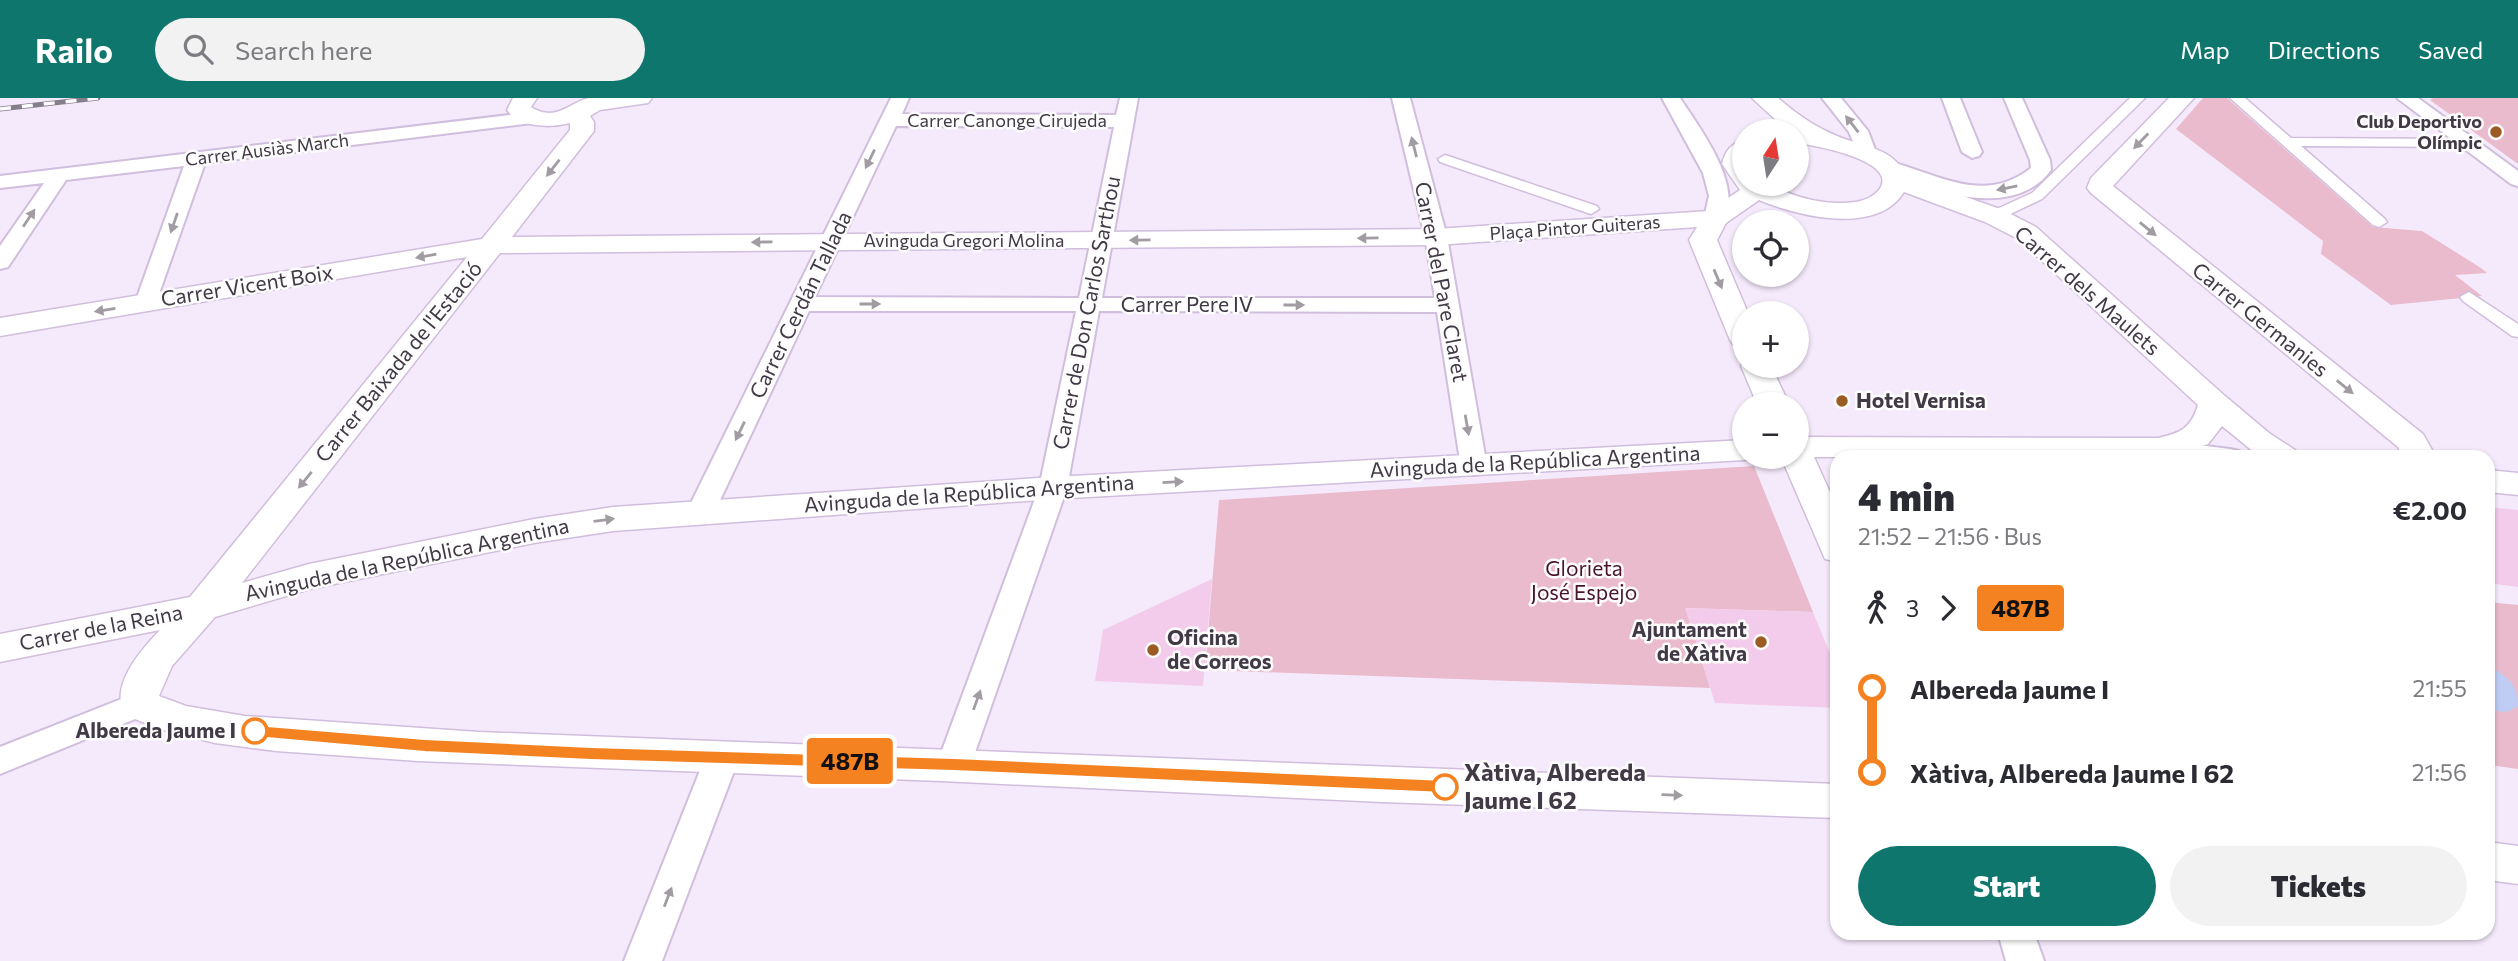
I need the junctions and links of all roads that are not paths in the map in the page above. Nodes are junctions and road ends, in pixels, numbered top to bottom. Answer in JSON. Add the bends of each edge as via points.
{"nodes":[{"id":1,"x":640,"y":98,"type":"edge"},
{"id":2,"x":900,"y":98,"type":"edge"},
{"id":3,"x":1129,"y":98,"type":"edge"},
{"id":4,"x":1401,"y":98,"type":"edge"},
{"id":5,"x":1671,"y":98,"type":"edge"},
{"id":6,"x":1744,"y":98,"type":"edge"},
{"id":7,"x":1764,"y":98,"type":"edge"},
{"id":8,"x":1831,"y":98,"type":"edge"},
{"id":9,"x":1951,"y":98,"type":"edge"},
{"id":10,"x":2012,"y":98,"type":"edge"},
{"id":11,"x":2138,"y":98,"type":"edge"},
{"id":12,"x":2182,"y":98,"type":"edge"},
{"id":13,"x":2237,"y":98,"type":"edge"},
{"id":14,"x":2406,"y":98,"type":"edge"},
{"id":15,"x":528,"y":105,"type":"edge"},
{"id":16,"x":589,"y":105,"type":"edge"},
{"id":17,"x":1749,"y":119,"type":"edge"},
{"id":18,"x":889,"y":120,"type":"junction"},
{"id":19,"x":1125,"y":121,"type":"junction"},
{"id":20,"x":1693,"y":133,"type":"junction"},
{"id":21,"x":1810,"y":137,"type":"edge"},
{"id":22,"x":1825,"y":139,"type":"junction"},
{"id":23,"x":2287,"y":142,"type":"junction"},
{"id":24,"x":2468,"y":143,"type":"junction"},
{"id":25,"x":1866,"y":152,"type":"junction"},
{"id":26,"x":1972,"y":152,"type":"dead end"},
{"id":27,"x":197,"y":158,"type":"junction"},
{"id":28,"x":1732,"y":158,"type":"edge"},
{"id":29,"x":1445,"y":159,"type":"dead end"},
{"id":30,"x":0,"y":170,"type":"edge"},
{"id":31,"x":1891,"y":173,"type":"junction"},
{"id":32,"x":59,"y":175,"type":"junction"},
{"id":33,"x":2518,"y":180,"type":"edge"},
{"id":34,"x":0,"y":182,"type":"edge"},
{"id":35,"x":1732,"y":186,"type":"edge"},
{"id":36,"x":1788,"y":196,"type":"edge"},
{"id":37,"x":1591,"y":209,"type":"dead end"},
{"id":38,"x":1994,"y":216,"type":"junction"},
{"id":39,"x":1715,"y":218,"type":"junction"},
{"id":40,"x":2379,"y":222,"type":"dead end"},
{"id":41,"x":1436,"y":237,"type":"junction"},
{"id":42,"x":1099,"y":241,"type":"junction"},
{"id":43,"x":831,"y":242,"type":"junction"},
{"id":44,"x":493,"y":245,"type":"junction"},
{"id":45,"x":0,"y":262,"type":"edge"},
{"id":46,"x":2469,"y":297,"type":"dead end"},
{"id":47,"x":146,"y":303,"type":"junction"},
{"id":48,"x":802,"y":304,"type":"junction"},
{"id":49,"x":1087,"y":305,"type":"junction"},
{"id":50,"x":1447,"y":305,"type":"junction"},
{"id":51,"x":1732,"y":309,"type":"edge"},
{"id":52,"x":0,"y":327,"type":"edge"},
{"id":53,"x":2518,"y":332,"type":"edge"},
{"id":54,"x":2214,"y":403,"type":"junction"},
{"id":55,"x":1809,"y":447,"type":"edge"},
{"id":56,"x":2158,"y":448,"type":"junction"},
{"id":57,"x":2224,"y":450,"type":"edge"},
{"id":58,"x":2256,"y":450,"type":"edge"},
{"id":59,"x":2416,"y":450,"type":"edge"},
{"id":60,"x":1732,"y":451,"type":"edge"},
{"id":61,"x":1474,"y":467,"type":"junction"},
{"id":62,"x":1802,"y":469,"type":"edge"},
{"id":63,"x":2495,"y":482,"type":"edge"},
{"id":64,"x":2518,"y":484,"type":"edge"},
{"id":65,"x":1053,"y":488,"type":"junction"},
{"id":66,"x":701,"y":511,"type":"junction"},
{"id":67,"x":1830,"y":532,"type":"edge"},
{"id":68,"x":253,"y":546,"type":"junction"},
{"id":69,"x":292,"y":580,"type":"junction"},
{"id":70,"x":202,"y":608,"type":"junction"},
{"id":71,"x":0,"y":648,"type":"edge"},
{"id":72,"x":139,"y":704,"type":"junction"},
{"id":73,"x":722,"y":758,"type":"junction"},
{"id":74,"x":0,"y":761,"type":"edge"},
{"id":75,"x":954,"y":764,"type":"junction"},
{"id":76,"x":1830,"y":801,"type":"edge"},
{"id":77,"x":2495,"y":861,"type":"edge"},
{"id":78,"x":2518,"y":865,"type":"edge"},
{"id":79,"x":2018,"y":940,"type":"edge"},
{"id":80,"x":643,"y":961,"type":"edge"},
{"id":81,"x":2025,"y":961,"type":"edge"}],
"edges":[{"from":1,"to":16,"type":"street"},
{"from":2,"to":18,"type":"street","name":"Carrer Cerdán Tallada"},
{"from":3,"to":19,"type":"street","name":"Carrer de Don Carlos Sarthou"},
{"from":41,"to":4,"type":"street","name":"Carrer del Pare Claret","one_way":true},
{"from":5,"to":20,"type":"street"},
{"from":6,"to":17,"type":"street"},
{"from":7,"to":22,"type":"street"},
{"from":25,"to":8,"type":"street","one_way":true,"via":[[1858,131]]},
{"from":9,"to":26,"type":"street"},
{"from":10,"to":31,"type":"street","one_way":true,"via":[[2040,160],[2041,170],[2028,182],[1993,191],[1952,188]]},
{"from":11,"to":38,"type":"street","via":[[2037,196]]},
{"from":12,"to":59,"type":"street","name":"Carrer Germanies","one_way":true,"via":[[2099,183],[2106,195],[2411,441]]},
{"from":13,"to":23,"type":"street"},
{"from":14,"to":24,"type":"street"},
{"from":15,"to":16,"type":"street"},
{"from":15,"to":27,"type":"street","name":"Carrer Ausiàs March"},
{"from":15,"to":30,"type":"street","name":"Carrer Ausiàs March"},
{"from":16,"to":44,"type":"street","name":"Carrer Baixada de l'Estació","one_way":true,"via":[[582,131]]},
{"from":18,"to":19,"type":"street","name":"Carrer Canonge Cirujeda"},
{"from":18,"to":43,"type":"street","name":"Carrer Cerdán Tallada","one_way":true},
{"from":19,"to":42,"type":"street","name":"Carrer de Don Carlos Sarthou"},
{"from":20,"to":28,"type":"street","via":[[1717,155]]},
{"from":20,"to":39,"type":"street","via":[[1719,195]]},
{"from":21,"to":22,"type":"street"},
{"from":22,"to":25,"type":"street","name":"Carrer dels Maulets"},
{"from":23,"to":24,"type":"street"},
{"from":23,"to":40,"type":"street"},
{"from":24,"to":33,"type":"street"},
{"from":25,"to":31,"type":"street","name":"Carrer dels Maulets"},
{"from":27,"to":32,"type":"street","name":"Carrer Ausiàs March"},
{"from":27,"to":47,"type":"street","one_way":true},
{"from":29,"to":37,"type":"street","name":"Plaça Pintor Guiteras"},
{"from":31,"to":36,"type":"street","via":[[1893,190],[1869,206],[1800,206]]},
{"from":31,"to":38,"type":"street","name":"Carrer dels Maulets"},
{"from":32,"to":34,"type":"street","name":"Carrer Ausiàs March"},
{"from":45,"to":32,"type":"street","one_way":true},
{"from":35,"to":39,"type":"street"},
{"from":38,"to":54,"type":"street","name":"Carrer dels Maulets","via":[[2028,233]]},
{"from":39,"to":41,"type":"street","name":"Plaça Pintor Guiteras"},
{"from":39,"to":51,"type":"street","one_way":true,"via":[[1703,240]]},
{"from":41,"to":42,"type":"street","name":"Avinguda Gregori Molina","one_way":true},
{"from":41,"to":50,"type":"street","name":"Carrer del Pare Claret"},
{"from":42,"to":43,"type":"street","name":"Avinguda Gregori Molina"},
{"from":42,"to":49,"type":"street","name":"Carrer de Don Carlos Sarthou"},
{"from":43,"to":44,"type":"street","name":"Avinguda Gregori Molina","one_way":true},
{"from":43,"to":48,"type":"street","name":"Carrer Cerdán Tallada"},
{"from":44,"to":47,"type":"street","name":"Carrer Vicent Boix","one_way":true},
{"from":44,"to":68,"type":"street","name":"Carrer Baixada de l'Estació","one_way":true},
{"from":46,"to":53,"type":"street"},
{"from":47,"to":52,"type":"street","name":"Carrer Vicent Boix","one_way":true},
{"from":48,"to":49,"type":"street","name":"Carrer Pere IV","one_way":true},
{"from":48,"to":66,"type":"street","name":"Carrer Cerdán Tallada","one_way":true},
{"from":49,"to":50,"type":"street","name":"Carrer Pere IV","one_way":true},
{"from":49,"to":65,"type":"street","name":"Carrer de Don Carlos Sarthou"},
{"from":50,"to":61,"type":"street","name":"Carrer del Pare Claret","one_way":true},
{"from":54,"to":56,"type":"street","via":[[2209,425],[2200,435]]},
{"from":54,"to":58,"type":"street","name":"Carrer dels Maulets"},
{"from":55,"to":56,"type":"street"},
{"from":56,"to":57,"type":"street"},
{"from":60,"to":61,"type":"street","name":"Avinguda de la República Argentina"},
{"from":65,"to":61,"type":"street","name":"Avinguda de la República Argentina","one_way":true},
{"from":62,"to":67,"type":"street"},
{"from":63,"to":64,"type":"street"},
{"from":65,"to":66,"type":"street","name":"Avinguda de la República Argentina"},
{"from":75,"to":65,"type":"street","name":"Carrer de Don Carlos Sarthou","one_way":true},
{"from":69,"to":66,"type":"street","name":"Avinguda de la República Argentina","one_way":true,"via":[[575,523]]},
{"from":68,"to":69,"type":"street","via":[[251,559],[262,571]]},
{"from":68,"to":70,"type":"street","name":"Carrer Baixada de l'Estació"},
{"from":69,"to":70,"type":"street","name":"Avinguda de la República Argentina"},
{"from":70,"to":71,"type":"street","name":"Carrer de la Reina"},
{"from":70,"to":72,"type":"street","name":"Carrer Baixada de l'Estació","via":[[158,657],[139,691]]},
{"from":72,"to":73,"type":"street","via":[[157,714],[198,724],[304,737]]},
{"from":72,"to":74,"type":"street"},
{"from":73,"to":75,"type":"street"},
{"from":80,"to":73,"type":"street","one_way":true},
{"from":75,"to":76,"type":"street","one_way":true},
{"from":77,"to":78,"type":"street"},
{"from":79,"to":81,"type":"street"}]}
